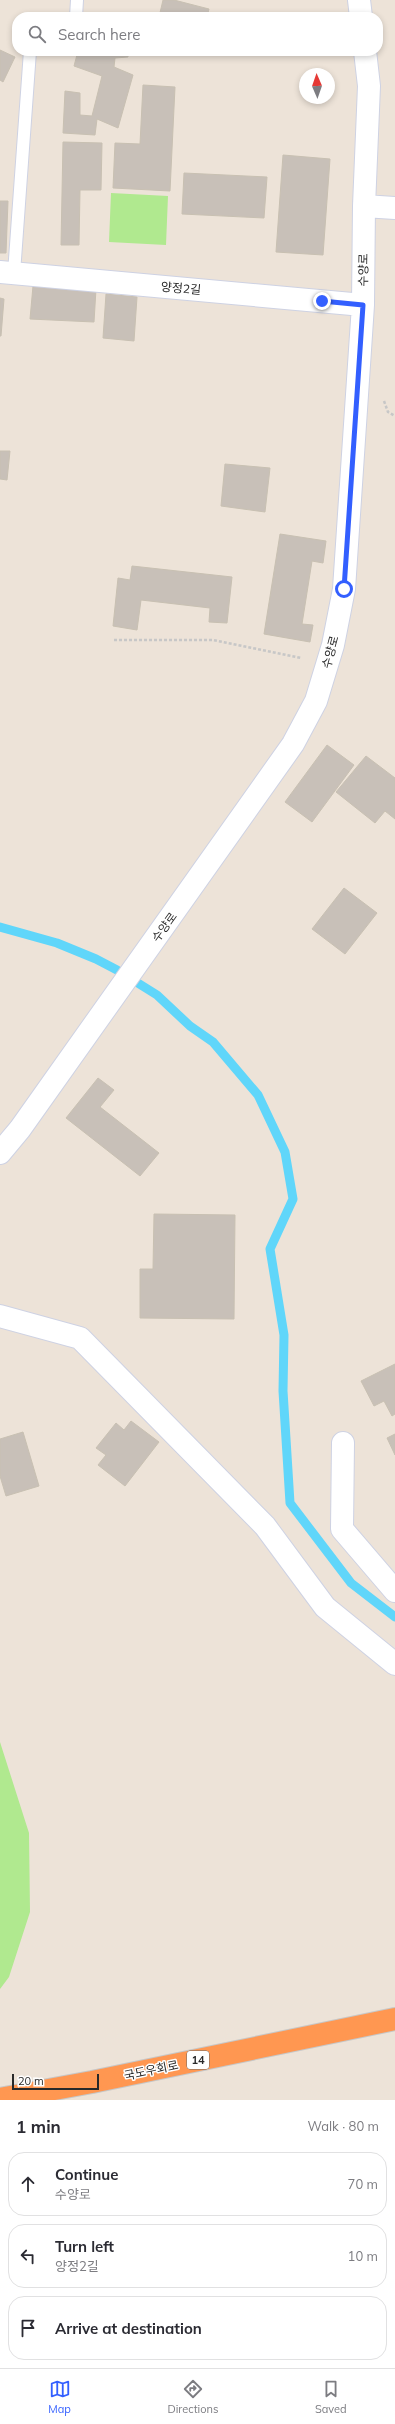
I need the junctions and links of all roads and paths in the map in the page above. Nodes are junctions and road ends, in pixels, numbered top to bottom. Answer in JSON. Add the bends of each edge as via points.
{"nodes":[{"id":1,"x":77,"y":0,"type":"edge"},
{"id":2,"x":359,"y":0,"type":"edge"},
{"id":3,"x":76,"y":12,"type":"edge"},
{"id":4,"x":360,"y":12,"type":"edge"},
{"id":5,"x":29,"y":56,"type":"edge"},
{"id":6,"x":366,"y":56,"type":"edge"},
{"id":7,"x":364,"y":206,"type":"junction"},
{"id":8,"x":395,"y":208,"type":"edge"},
{"id":9,"x":7,"y":272,"type":"edge"},
{"id":10,"x":363,"y":305,"type":"junction"},
{"id":11,"x":114,"y":640,"type":"dead end"},
{"id":12,"x":327,"y":664,"type":"junction"},
{"id":13,"x":0,"y":1153,"type":"edge"},
{"id":14,"x":0,"y":1316,"type":"edge"},
{"id":15,"x":343,"y":1443,"type":"dead end"},
{"id":16,"x":395,"y":1591,"type":"edge"},
{"id":17,"x":395,"y":1664,"type":"edge"},
{"id":18,"x":395,"y":2019,"type":"edge"},
{"id":19,"x":0,"y":2099,"type":"edge"}],
"edges":[{"from":1,"to":3,"type":"lane"},
{"from":2,"to":4,"type":"street"},
{"from":5,"to":9,"type":"lane"},
{"from":6,"to":7,"type":"street","name":"수양로","via":[[369,86]]},
{"from":7,"to":8,"type":"street"},
{"from":7,"to":10,"type":"street","name":"수양로"},
{"from":9,"to":10,"type":"street","name":"양정2길"},
{"from":10,"to":12,"type":"street","name":"수양로","via":[[344,589]]},
{"from":11,"to":12,"type":"path","via":[[213,640]]},
{"from":12,"to":13,"type":"street","name":"수양로","via":[[316,701],[294,744],[20,1129]]},
{"from":14,"to":17,"type":"street","via":[[80,1338],[265,1526],[325,1607]]},
{"from":15,"to":16,"type":"street","via":[[342,1529]]},
{"from":18,"to":19,"type":"highway","name":"국도우회로","number":"14"}]}
